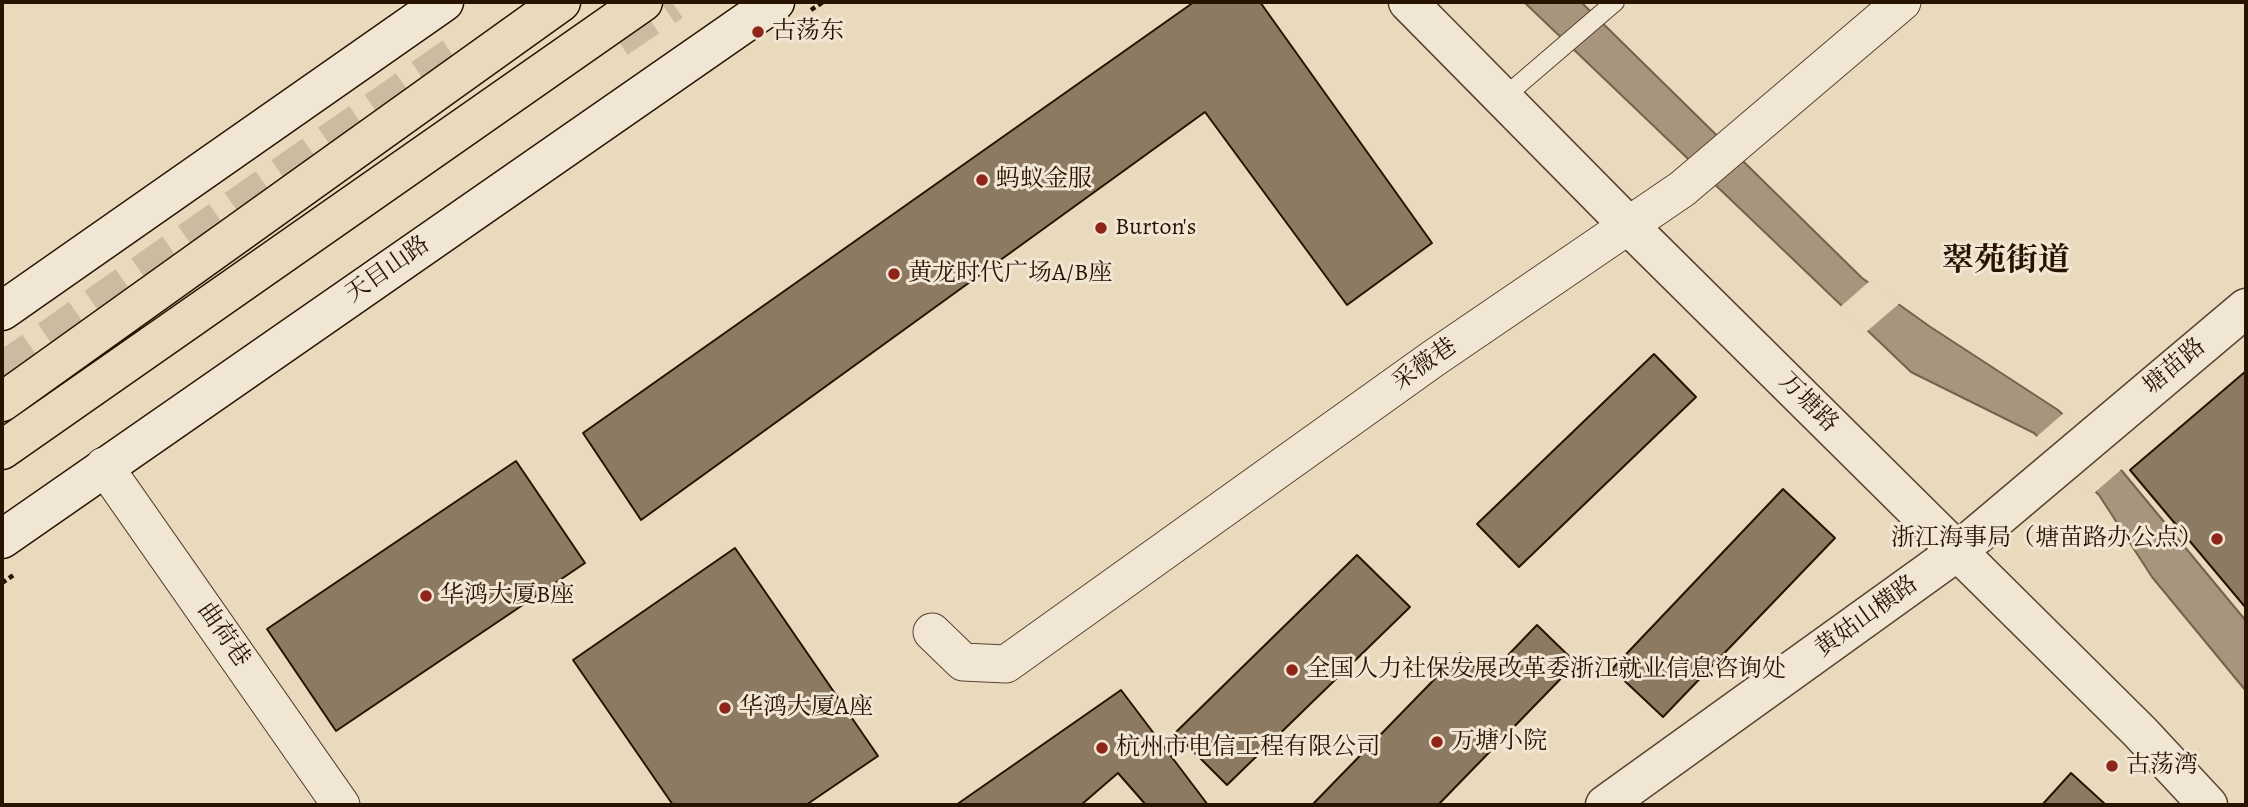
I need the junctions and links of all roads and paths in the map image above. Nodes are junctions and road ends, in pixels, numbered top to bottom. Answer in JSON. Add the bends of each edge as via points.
{"nodes":[{"id":1,"x":444,"y":2,"type":"edge"},
{"id":2,"x":561,"y":2,"type":"edge"},
{"id":3,"x":643,"y":2,"type":"edge"},
{"id":4,"x":775,"y":2,"type":"edge"},
{"id":5,"x":1408,"y":2,"type":"edge"},
{"id":6,"x":1615,"y":2,"type":"edge"},
{"id":7,"x":1902,"y":2,"type":"edge"},
{"id":8,"x":1503,"y":98,"type":"junction"},
{"id":9,"x":1629,"y":226,"type":"junction"},
{"id":10,"x":4,"y":303,"type":"edge"},
{"id":11,"x":2246,"y":308,"type":"edge"},
{"id":12,"x":2,"y":402,"type":"edge"},
{"id":13,"x":2,"y":450,"type":"edge"},
{"id":14,"x":104,"y":466,"type":"junction"},
{"id":15,"x":2,"y":539,"type":"edge"},
{"id":16,"x":1958,"y":551,"type":"junction"},
{"id":17,"x":932,"y":632,"type":"dead end"},
{"id":18,"x":341,"y":805,"type":"edge"},
{"id":19,"x":1605,"y":805,"type":"edge"},
{"id":20,"x":2208,"y":805,"type":"edge"}],
"edges":[{"from":1,"to":10,"type":"street"},
{"from":2,"to":12,"type":"main road"},
{"from":3,"to":13,"type":"main road"},
{"from":4,"to":14,"type":"street","name":"天目山路"},
{"from":5,"to":8,"type":"street","name":"万塘路"},
{"from":6,"to":8,"type":"lane"},
{"from":7,"to":9,"type":"street","name":"采薇巷","via":[[1699,175]]},
{"from":8,"to":9,"type":"street","name":"万塘路"},
{"from":9,"to":16,"type":"street","name":"万塘路"},
{"from":9,"to":17,"type":"street","name":"采薇巷","via":[[1434,358],[1006,664],[963,662]]},
{"from":11,"to":16,"type":"street","name":"塘苗路"},
{"from":14,"to":15,"type":"street","name":"天目山路"},
{"from":14,"to":18,"type":"street","name":"曲荷巷"},
{"from":16,"to":19,"type":"street","name":"黄姑山横路"},
{"from":16,"to":20,"type":"street","name":"万塘路"}]}
